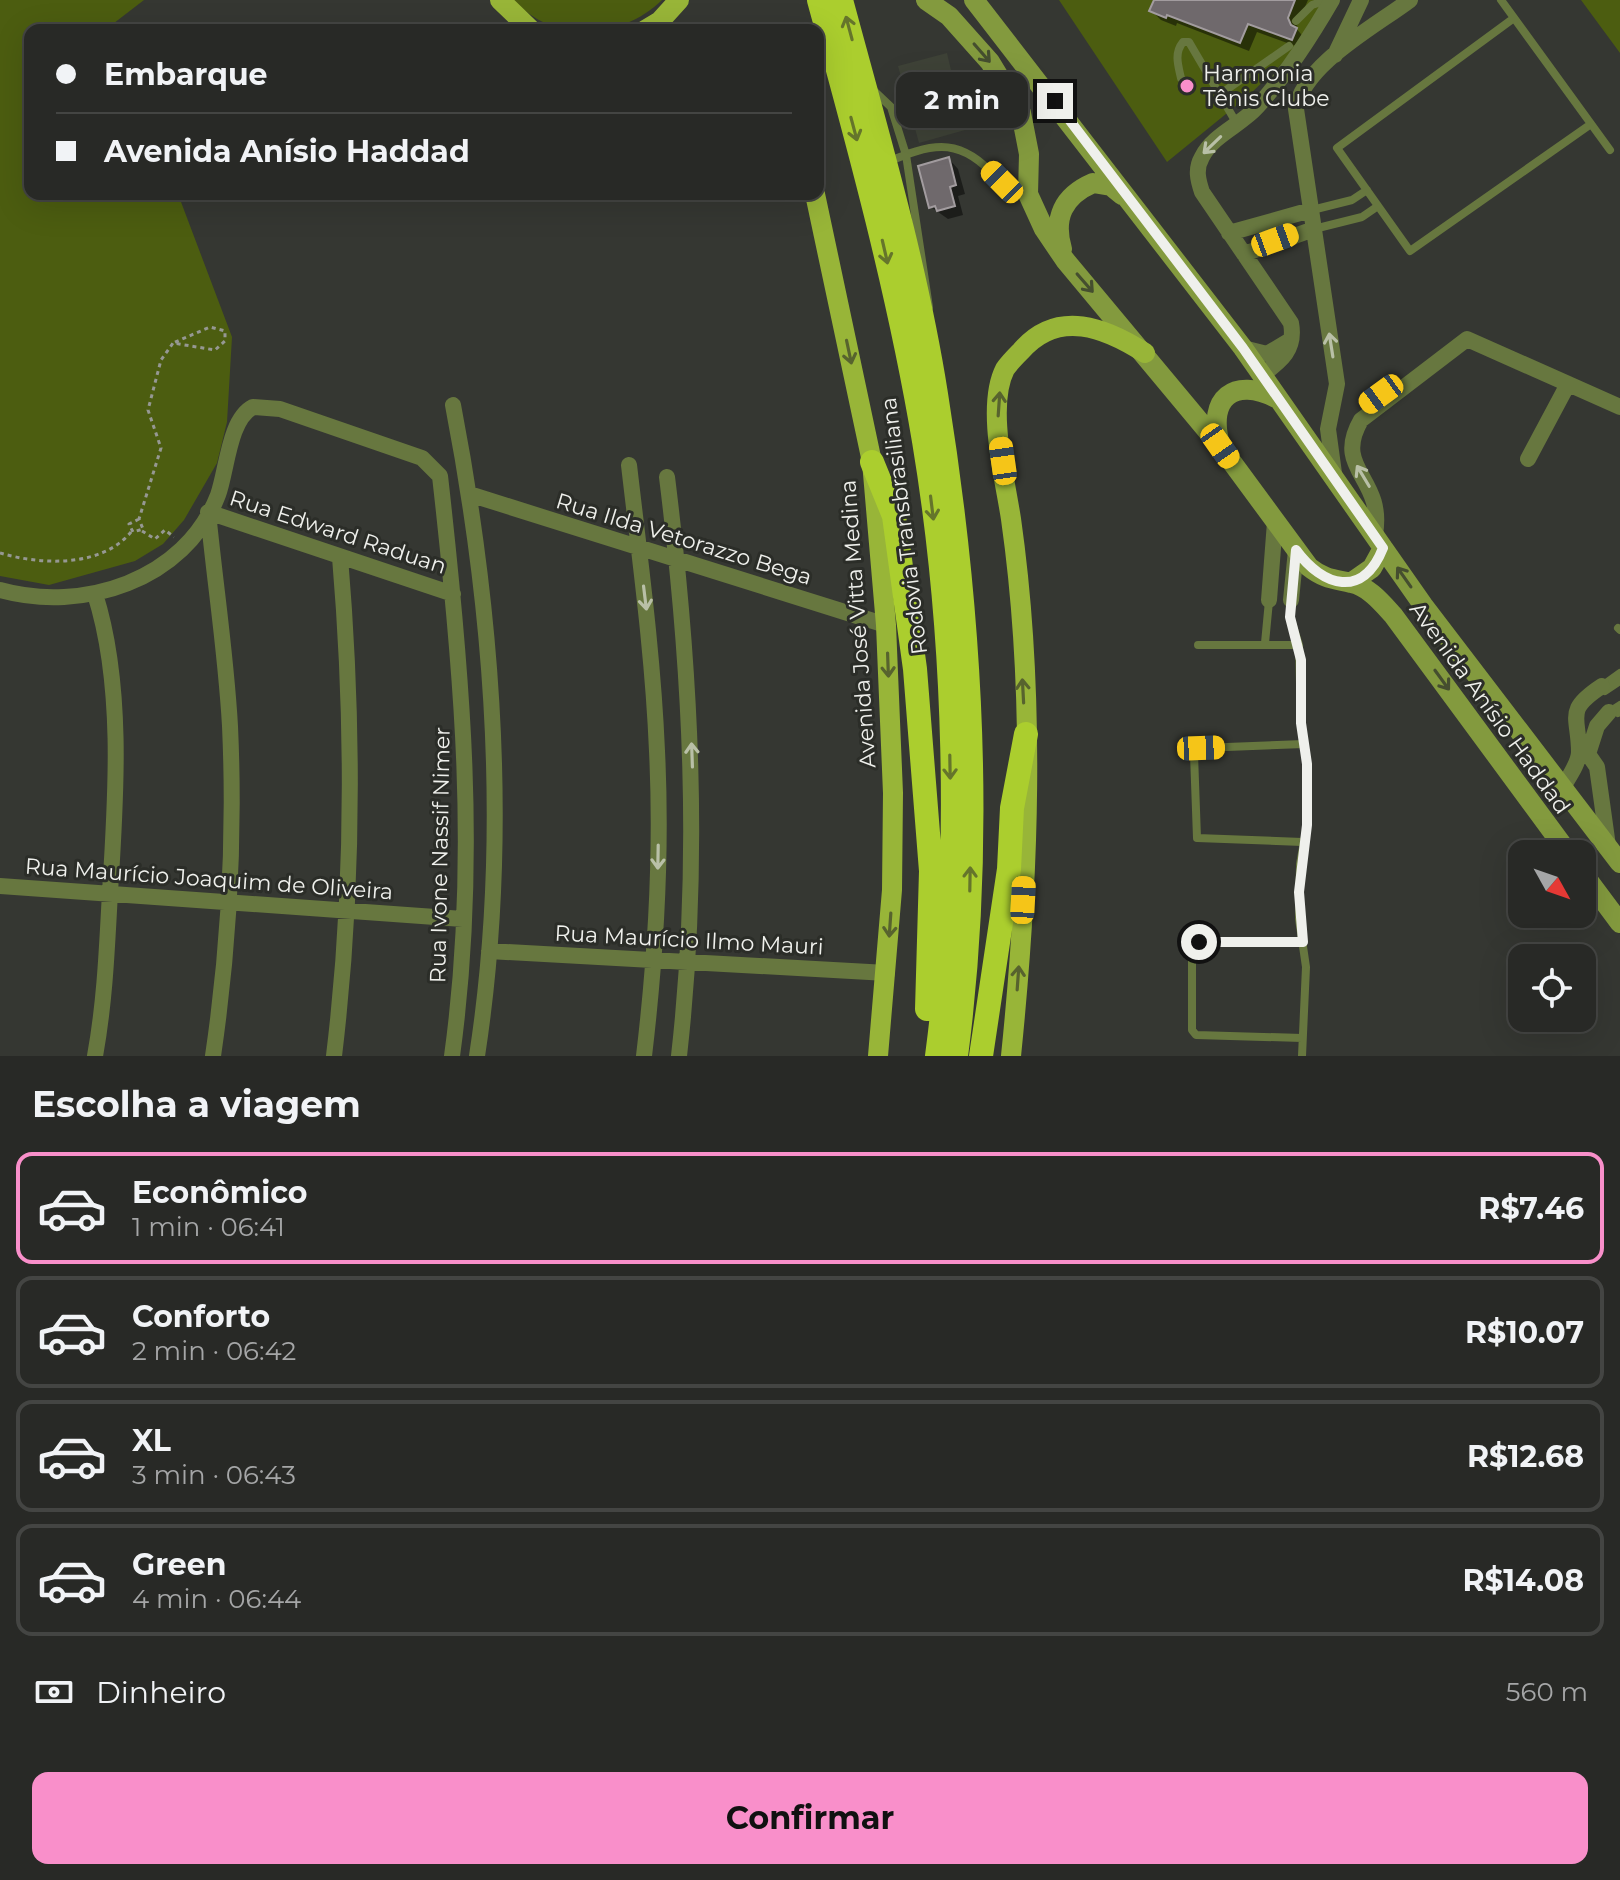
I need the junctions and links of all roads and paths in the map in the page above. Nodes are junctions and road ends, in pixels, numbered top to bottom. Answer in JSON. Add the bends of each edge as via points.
{"nodes":[{"id":1,"x":500,"y":0,"type":"edge"},
{"id":2,"x":679,"y":0,"type":"edge"},
{"id":3,"x":819,"y":0,"type":"edge"},
{"id":4,"x":841,"y":0,"type":"edge"},
{"id":5,"x":926,"y":0,"type":"edge"},
{"id":6,"x":974,"y":0,"type":"edge"},
{"id":7,"x":1330,"y":0,"type":"edge"},
{"id":8,"x":1361,"y":0,"type":"edge"},
{"id":9,"x":1410,"y":0,"type":"edge"},
{"id":10,"x":1501,"y":0,"type":"edge"},
{"id":11,"x":1514,"y":18,"type":"junction"},
{"id":12,"x":1296,"y":21,"type":"dead end"},
{"id":13,"x":525,"y":24,"type":"edge"},
{"id":14,"x":652,"y":24,"type":"edge"},
{"id":15,"x":1291,"y":48,"type":"junction"},
{"id":16,"x":1335,"y":57,"type":"junction"},
{"id":17,"x":1312,"y":74,"type":"junction"},
{"id":18,"x":1181,"y":78,"type":"dead end"},
{"id":19,"x":1274,"y":87,"type":"junction"},
{"id":20,"x":1219,"y":95,"type":"junction"},
{"id":21,"x":1297,"y":100,"type":"junction"},
{"id":22,"x":1238,"y":124,"type":"junction"},
{"id":23,"x":1591,"y":124,"type":"junction"},
{"id":24,"x":1610,"y":150,"type":"dead end"},
{"id":25,"x":886,"y":165,"type":"junction"},
{"id":26,"x":1367,"y":190,"type":"junction"},
{"id":27,"x":1028,"y":194,"type":"junction"},
{"id":28,"x":816,"y":200,"type":"edge"},
{"id":29,"x":1132,"y":202,"type":"junction"},
{"id":30,"x":1378,"y":206,"type":"junction"},
{"id":31,"x":1311,"y":210,"type":"junction"},
{"id":32,"x":1314,"y":229,"type":"junction"},
{"id":33,"x":1229,"y":233,"type":"junction"},
{"id":34,"x":1244,"y":254,"type":"junction"},
{"id":35,"x":1065,"y":260,"type":"junction"},
{"id":36,"x":1293,"y":337,"type":"junction"},
{"id":37,"x":173,"y":343,"type":"junction"},
{"id":38,"x":1243,"y":348,"type":"junction"},
{"id":39,"x":1145,"y":353,"type":"junction"},
{"id":40,"x":1261,"y":376,"type":"junction"},
{"id":41,"x":1337,"y":384,"type":"junction"},
{"id":42,"x":1568,"y":384,"type":"junction"},
{"id":43,"x":1238,"y":389,"type":"junction"},
{"id":44,"x":1276,"y":398,"type":"junction"},
{"id":45,"x":1619,"y":404,"type":"edge"},
{"id":46,"x":453,"y":405,"type":"dead end"},
{"id":47,"x":1358,"y":416,"type":"junction"},
{"id":48,"x":1220,"y":446,"type":"junction"},
{"id":49,"x":1528,"y":459,"type":"dead end"},
{"id":50,"x":872,"y":462,"type":"junction"},
{"id":51,"x":629,"y":465,"type":"dead end"},
{"id":52,"x":1335,"y":476,"type":"junction"},
{"id":53,"x":667,"y":477,"type":"dead end"},
{"id":54,"x":469,"y":494,"type":"junction"},
{"id":55,"x":208,"y":512,"type":"junction"},
{"id":56,"x":139,"y":519,"type":"junction"},
{"id":57,"x":1275,"y":522,"type":"junction"},
{"id":58,"x":131,"y":531,"type":"junction"},
{"id":59,"x":142,"y":531,"type":"junction"},
{"id":60,"x":1379,"y":541,"type":"junction"},
{"id":61,"x":183,"y":545,"type":"junction"},
{"id":62,"x":639,"y":548,"type":"junction"},
{"id":63,"x":1296,"y":550,"type":"junction"},
{"id":64,"x":0,"y":553,"type":"edge"},
{"id":65,"x":340,"y":557,"type":"junction"},
{"id":66,"x":677,"y":560,"type":"junction"},
{"id":67,"x":1352,"y":582,"type":"junction"},
{"id":68,"x":0,"y":590,"type":"edge"},
{"id":69,"x":95,"y":594,"type":"junction"},
{"id":70,"x":453,"y":594,"type":"junction"},
{"id":71,"x":1269,"y":600,"type":"joint"},
{"id":72,"x":1291,"y":600,"type":"joint"},
{"id":73,"x":886,"y":625,"type":"junction"},
{"id":74,"x":1265,"y":643,"type":"junction"},
{"id":75,"x":1198,"y":645,"type":"dead end"},
{"id":76,"x":1299,"y":645,"type":"junction"},
{"id":77,"x":1620,"y":673,"type":"edge"},
{"id":78,"x":1620,"y":681,"type":"edge"},
{"id":79,"x":1604,"y":688,"type":"junction"},
{"id":80,"x":1583,"y":703,"type":"junction"},
{"id":81,"x":1613,"y":713,"type":"edge"},
{"id":82,"x":1026,"y":734,"type":"junction"},
{"id":83,"x":1304,"y":744,"type":"junction"},
{"id":84,"x":1588,"y":758,"type":"junction"},
{"id":85,"x":1563,"y":787,"type":"junction"},
{"id":86,"x":1559,"y":840,"type":"edge"},
{"id":87,"x":1302,"y":842,"type":"junction"},
{"id":88,"x":1608,"y":846,"type":"junction"},
{"id":89,"x":1620,"y":863,"type":"edge"},
{"id":90,"x":0,"y":886,"type":"edge"},
{"id":91,"x":1596,"y":891,"type":"edge"},
{"id":92,"x":110,"y":894,"type":"junction"},
{"id":93,"x":229,"y":902,"type":"junction"},
{"id":94,"x":347,"y":911,"type":"junction"},
{"id":95,"x":463,"y":919,"type":"junction"},
{"id":96,"x":1620,"y":923,"type":"edge"},
{"id":97,"x":1303,"y":942,"type":"junction"},
{"id":98,"x":489,"y":951,"type":"junction"},
{"id":99,"x":653,"y":960,"type":"junction"},
{"id":100,"x":688,"y":962,"type":"junction"},
{"id":101,"x":887,"y":973,"type":"junction"},
{"id":102,"x":1302,"y":1038,"type":"junction"},
{"id":103,"x":95,"y":1056,"type":"edge"},
{"id":104,"x":213,"y":1056,"type":"edge"},
{"id":105,"x":334,"y":1056,"type":"edge"},
{"id":106,"x":452,"y":1056,"type":"edge"},
{"id":107,"x":477,"y":1056,"type":"edge"},
{"id":108,"x":644,"y":1056,"type":"edge"},
{"id":109,"x":679,"y":1056,"type":"edge"},
{"id":110,"x":878,"y":1056,"type":"edge"},
{"id":111,"x":935,"y":1056,"type":"edge"},
{"id":112,"x":956,"y":1056,"type":"edge"},
{"id":113,"x":981,"y":1056,"type":"edge"},
{"id":114,"x":1011,"y":1056,"type":"edge"},
{"id":115,"x":1302,"y":1056,"type":"edge"}],
"edges":[{"from":1,"to":13,"type":"main road"},
{"from":2,"to":14,"type":"main road"},
{"from":3,"to":25,"type":"highway","name":"Rodovia Transbrasiliana","one_way":true},
{"from":25,"to":4,"type":"highway","name":"Rodovia Transbrasiliana","one_way":true},
{"from":5,"to":27,"type":"main road","name":"Avenida Anísio Haddad","one_way":true,"via":[[949,16],[990,62],[1021,113],[1029,154]]},
{"from":6,"to":29,"type":"main road","name":"Avenida Anísio Haddad"},
{"from":7,"to":12,"type":"lane","via":[[1312,5]]},
{"from":7,"to":15,"type":"street"},
{"from":8,"to":16,"type":"street"},
{"from":9,"to":16,"type":"street"},
{"from":10,"to":11,"type":"lane"},
{"from":11,"to":23,"type":"lane"},
{"from":11,"to":26,"type":"lane","via":[[1337,148]]},
{"from":15,"to":17,"type":"street","via":[[1301,72]]},
{"from":15,"to":19,"type":"street"},
{"from":15,"to":20,"type":"lane"},
{"from":16,"to":17,"type":"street"},
{"from":17,"to":21,"type":"street"},
{"from":18,"to":20,"type":"lane","via":[[1176,59],[1179,47],[1189,42]]},
{"from":19,"to":21,"type":"street","via":[[1291,88]]},
{"from":19,"to":22,"type":"street"},
{"from":20,"to":22,"type":"lane"},
{"from":21,"to":31,"type":"street"},
{"from":22,"to":33,"type":"street","one_way":true,"via":[[1203,154],[1197,176]]},
{"from":23,"to":24,"type":"lane"},
{"from":23,"to":30,"type":"lane","via":[[1410,251]]},
{"from":25,"to":27,"type":"lane","via":[[951,145],[974,154],[1013,191]]},
{"from":25,"to":111,"type":"highway","name":"Rodovia Transbrasiliana","one_way":true,"via":[[899,312],[924,443],[940,581],[949,717],[947,956]]},
{"from":112,"to":25,"type":"highway","name":"Rodovia Transbrasiliana","one_way":true,"via":[[970,889],[967,665],[957,547],[924,331]]},
{"from":26,"to":30,"type":"lane"},
{"from":26,"to":31,"type":"lane","via":[[1352,200]]},
{"from":27,"to":35,"type":"main road","name":"Avenida Anísio Haddad"},
{"from":28,"to":50,"type":"main road","name":"Avenida José Vitta Medina","one_way":true},
{"from":29,"to":35,"type":"main road","via":[[1111,186],[1093,183],[1073,194],[1058,216]]},
{"from":29,"to":38,"type":"main road","name":"Avenida Anísio Haddad"},
{"from":30,"to":32,"type":"lane","via":[[1362,217]]},
{"from":31,"to":32,"type":"street"},
{"from":31,"to":33,"type":"street"},
{"from":32,"to":34,"type":"street"},
{"from":41,"to":32,"type":"street","one_way":true},
{"from":33,"to":34,"type":"street"},
{"from":34,"to":36,"type":"street","via":[[1291,323]]},
{"from":35,"to":39,"type":"main road","name":"Avenida Anísio Haddad","one_way":true},
{"from":36,"to":38,"type":"street","via":[[1267,354]]},
{"from":36,"to":40,"type":"street","via":[[1285,357]]},
{"from":37,"to":37,"type":"path","via":[[215,350],[225,341],[225,331],[210,327]]},
{"from":37,"to":56,"type":"path","via":[[161,360],[148,410],[161,448]]},
{"from":38,"to":40,"type":"main road","name":"Avenida Anísio Haddad"},
{"from":39,"to":48,"type":"main road","name":"Avenida Anísio Haddad"},
{"from":82,"to":39,"type":"main road","one_way":true,"via":[[1014,536],[998,414],[1005,369],[1028,343],[1063,325],[1112,332]]},
{"from":40,"to":43,"type":"main road"},
{"from":40,"to":44,"type":"main road","name":"Avenida Anísio Haddad"},
{"from":41,"to":47,"type":"street","via":[[1343,412]]},
{"from":41,"to":52,"type":"street","via":[[1328,429]]},
{"from":42,"to":45,"type":"street"},
{"from":42,"to":47,"type":"street","via":[[1467,339],[1413,378],[1404,378]]},
{"from":42,"to":49,"type":"street"},
{"from":43,"to":44,"type":"main road"},
{"from":43,"to":48,"type":"main road","via":[[1218,409]]},
{"from":44,"to":52,"type":"main road","name":"Avenida Anísio Haddad"},
{"from":46,"to":54,"type":"street"},
{"from":60,"to":47,"type":"street","one_way":true,"via":[[1377,507],[1350,451]]},
{"from":48,"to":57,"type":"main road","name":"Avenida Anísio Haddad"},
{"from":50,"to":73,"type":"main road","name":"Avenida José Vitta Medina"},
{"from":50,"to":111,"type":"highway","via":[[894,516],[915,669],[931,871],[926,1011]]},
{"from":51,"to":62,"type":"street"},
{"from":52,"to":60,"type":"main road","name":"Avenida Anísio Haddad"},
{"from":53,"to":66,"type":"street"},
{"from":54,"to":62,"type":"street","name":"Rua Ilda Vetorazzo Bega"},
{"from":54,"to":98,"type":"street","via":[[492,711]]},
{"from":55,"to":61,"type":"street"},
{"from":55,"to":65,"type":"street","name":"Rua Edward Raduan"},
{"from":55,"to":70,"type":"street","name":"Rua Ivone Nassif Nimer","via":[[227,468],[237,420],[253,407],[280,409],[433,465],[440,476]]},
{"from":55,"to":93,"type":"street","via":[[230,726]]},
{"from":56,"to":58,"type":"path","via":[[131,522]]},
{"from":56,"to":59,"type":"path"},
{"from":57,"to":63,"type":"main road","name":"Avenida Anísio Haddad"},
{"from":57,"to":71,"type":"street"},
{"from":58,"to":59,"type":"path"},
{"from":58,"to":64,"type":"path","via":[[113,548],[65,562]]},
{"from":59,"to":61,"type":"path","via":[[155,539],[165,530]]},
{"from":60,"to":67,"type":"main road","via":[[1372,568]]},
{"from":85,"to":60,"type":"main road","name":"Avenida Anísio Haddad","one_way":true},
{"from":61,"to":69,"type":"street","via":[[148,573]]},
{"from":62,"to":66,"type":"street","name":"Rua Ilda Vetorazzo Bega"},
{"from":62,"to":99,"type":"street","one_way":true,"via":[[658,752]]},
{"from":63,"to":67,"type":"main road","name":"Avenida Anísio Haddad","via":[[1318,574]]},
{"from":63,"to":72,"type":"street"},
{"from":65,"to":70,"type":"street","name":"Rua Edward Raduan"},
{"from":65,"to":94,"type":"street","via":[[350,710]]},
{"from":66,"to":73,"type":"street","name":"Rua Ilda Vetorazzo Bega"},
{"from":100,"to":66,"type":"street","one_way":true,"via":[[693,776]]},
{"from":67,"to":86,"type":"main road","name":"Avenida Anísio Haddad","one_way":true,"via":[[1377,597],[1410,635]]},
{"from":68,"to":69,"type":"street","via":[[57,599]]},
{"from":69,"to":92,"type":"street","via":[[108,665],[115,757]]},
{"from":70,"to":95,"type":"street","name":"Rua Ivone Nassif Nimer","via":[[466,761]]},
{"from":71,"to":74,"type":"lane"},
{"from":72,"to":76,"type":"lane"},
{"from":73,"to":101,"type":"main road","name":"Avenida José Vitta Medina","one_way":true,"via":[[893,793]]},
{"from":74,"to":75,"type":"lane"},
{"from":74,"to":76,"type":"lane"},
{"from":76,"to":83,"type":"lane"},
{"from":77,"to":79,"type":"lane"},
{"from":78,"to":79,"type":"lane"},
{"from":79,"to":80,"type":"street"},
{"from":80,"to":81,"type":"street"},
{"from":80,"to":84,"type":"street","via":[[1574,725]]},
{"from":81,"to":84,"type":"street"},
{"from":82,"to":113,"type":"highway"},
{"from":114,"to":82,"type":"main road","one_way":true,"via":[[1024,873]]},
{"from":83,"to":87,"type":"lane","via":[[1307,825]]},
{"from":83,"to":87,"type":"lane","via":[[1201,748],[1194,754],[1197,838]]},
{"from":84,"to":85,"type":"street"},
{"from":84,"to":88,"type":"street"},
{"from":85,"to":88,"type":"main road","name":"Avenida Anísio Haddad"},
{"from":87,"to":97,"type":"lane"},
{"from":88,"to":89,"type":"main road","name":"Avenida Anísio Haddad"},
{"from":90,"to":92,"type":"street","name":"Rua Maurício Joaquim de Oliveira"},
{"from":91,"to":96,"type":"main road"},
{"from":92,"to":93,"type":"street","name":"Rua Maurício Joaquim de Oliveira"},
{"from":92,"to":103,"type":"street","via":[[106,982]]},
{"from":93,"to":94,"type":"street","name":"Rua Maurício Joaquim de Oliveira"},
{"from":93,"to":104,"type":"street"},
{"from":94,"to":95,"type":"street","name":"Rua Maurício Joaquim de Oliveira"},
{"from":94,"to":105,"type":"street"},
{"from":95,"to":106,"type":"street","name":"Rua Ivone Nassif Nimer"},
{"from":97,"to":102,"type":"lane"},
{"from":97,"to":102,"type":"lane","via":[[1199,942],[1192,949],[1196,1035]]},
{"from":98,"to":99,"type":"street","name":"Rua Maurício Ilmo Mauri"},
{"from":98,"to":107,"type":"street"},
{"from":99,"to":100,"type":"street","name":"Rua Maurício Ilmo Mauri"},
{"from":99,"to":108,"type":"street"},
{"from":100,"to":101,"type":"street","name":"Rua Maurício Ilmo Mauri"},
{"from":100,"to":109,"type":"street"},
{"from":101,"to":110,"type":"main road","name":"Avenida José Vitta Medina"},
{"from":102,"to":115,"type":"lane"}]}
